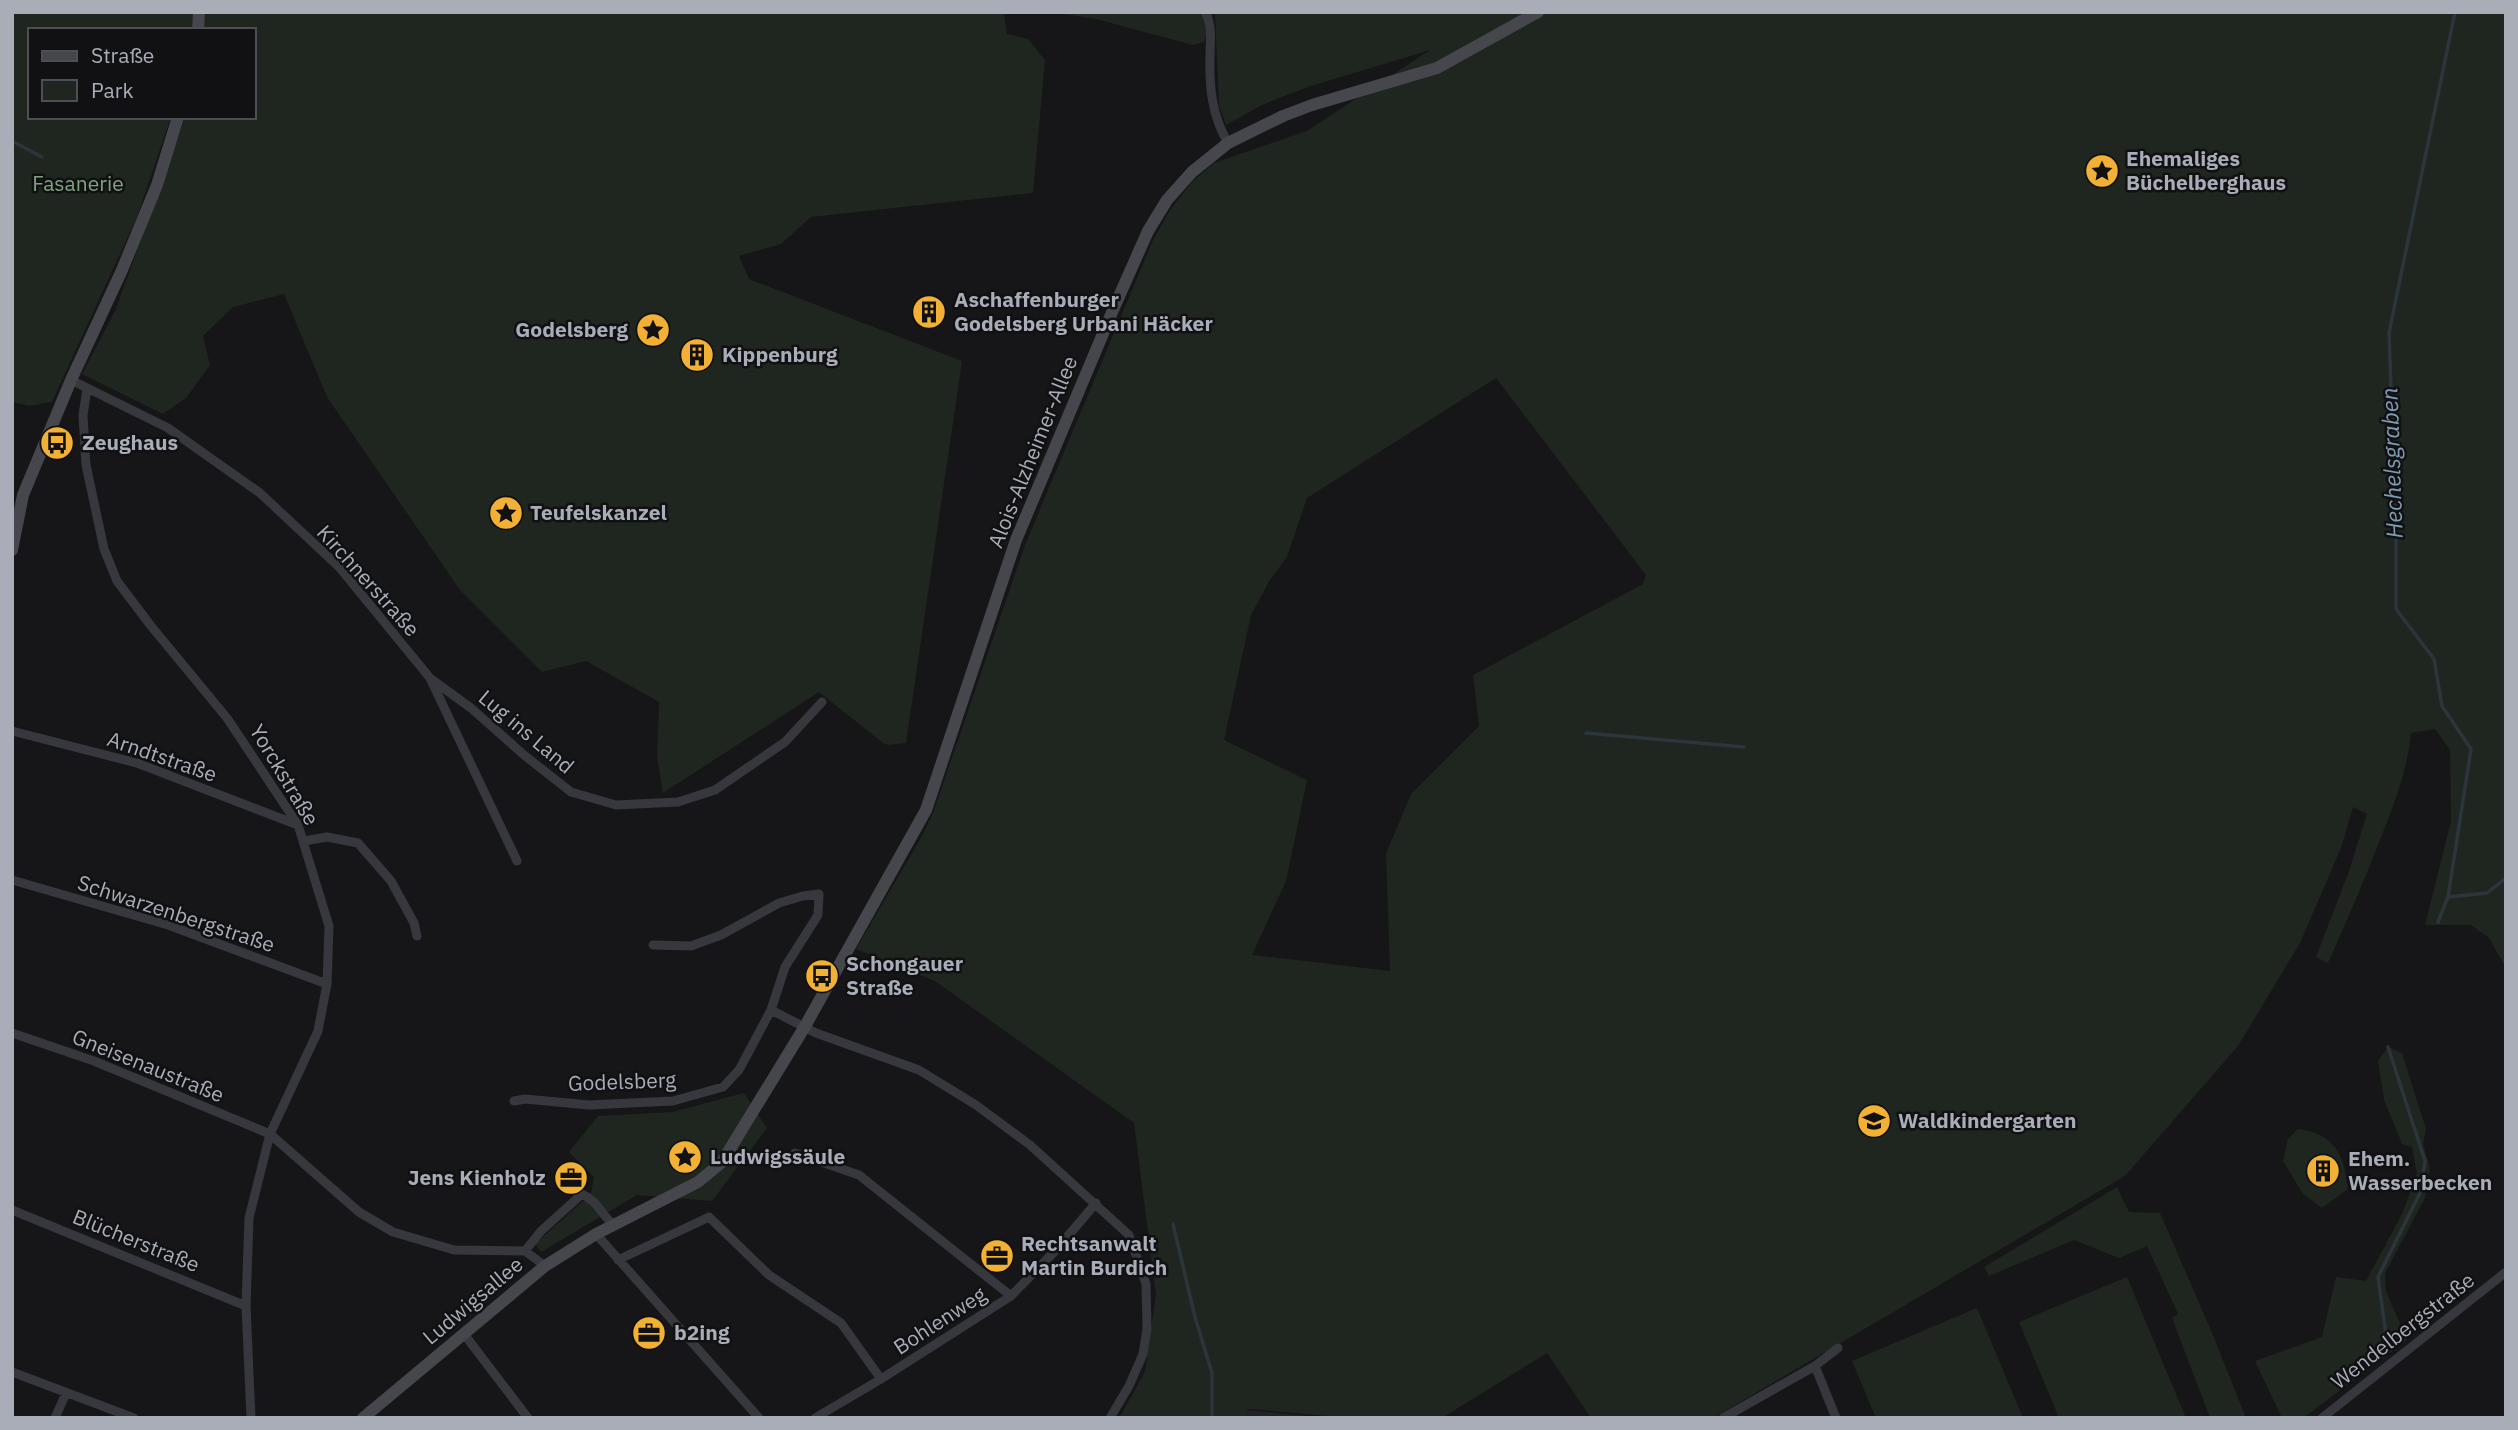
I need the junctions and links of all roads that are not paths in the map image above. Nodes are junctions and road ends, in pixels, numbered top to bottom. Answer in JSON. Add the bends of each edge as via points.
{"nodes":[{"id":1,"x":1205,"y":12,"type":"edge"},
{"id":2,"x":1538,"y":12,"type":"edge"},
{"id":3,"x":177,"y":119,"type":"edge"},
{"id":4,"x":1228,"y":143,"type":"junction"},
{"id":5,"x":71,"y":380,"type":"junction"},
{"id":6,"x":87,"y":389,"type":"junction"},
{"id":7,"x":12,"y":550,"type":"edge"},
{"id":8,"x":430,"y":678,"type":"junction"},
{"id":9,"x":821,"y":702,"type":"dead end"},
{"id":10,"x":12,"y":731,"type":"edge"},
{"id":11,"x":298,"y":825,"type":"junction"},
{"id":12,"x":304,"y":841,"type":"junction"},
{"id":13,"x":517,"y":861,"type":"dead end"},
{"id":14,"x":12,"y":880,"type":"edge"},
{"id":15,"x":417,"y":936,"type":"dead end"},
{"id":16,"x":653,"y":945,"type":"dead end"},
{"id":17,"x":327,"y":984,"type":"junction"},
{"id":18,"x":771,"y":1010,"type":"junction"},
{"id":19,"x":804,"y":1028,"type":"junction"},
{"id":20,"x":12,"y":1033,"type":"edge"},
{"id":21,"x":514,"y":1101,"type":"dead end"},
{"id":22,"x":270,"y":1134,"type":"junction"},
{"id":23,"x":795,"y":1153,"type":"dead end"},
{"id":24,"x":1096,"y":1203,"type":"junction"},
{"id":25,"x":12,"y":1210,"type":"edge"},
{"id":26,"x":614,"y":1225,"type":"junction"},
{"id":27,"x":596,"y":1234,"type":"junction"},
{"id":28,"x":525,"y":1251,"type":"junction"},
{"id":29,"x":618,"y":1260,"type":"junction"},
{"id":30,"x":545,"y":1266,"type":"junction"},
{"id":31,"x":2506,"y":1272,"type":"edge"},
{"id":32,"x":1011,"y":1296,"type":"junction"},
{"id":33,"x":246,"y":1306,"type":"junction"},
{"id":34,"x":464,"y":1334,"type":"junction"},
{"id":35,"x":1838,"y":1348,"type":"dead end"},
{"id":36,"x":1815,"y":1366,"type":"junction"},
{"id":37,"x":12,"y":1372,"type":"edge"},
{"id":38,"x":881,"y":1379,"type":"junction"},
{"id":39,"x":66,"y":1393,"type":"junction"},
{"id":40,"x":55,"y":1418,"type":"edge"},
{"id":41,"x":134,"y":1418,"type":"edge"},
{"id":42,"x":251,"y":1418,"type":"edge"},
{"id":43,"x":363,"y":1418,"type":"edge"},
{"id":44,"x":528,"y":1418,"type":"edge"},
{"id":45,"x":759,"y":1418,"type":"edge"},
{"id":46,"x":815,"y":1418,"type":"edge"},
{"id":47,"x":1110,"y":1418,"type":"edge"},
{"id":48,"x":1723,"y":1418,"type":"edge"},
{"id":49,"x":1836,"y":1418,"type":"edge"},
{"id":50,"x":2322,"y":1418,"type":"edge"}],
"edges":[{"from":1,"to":4,"type":"street","via":[[1211,33],[1212,105]]},
{"from":2,"to":4,"type":"street","name":"Alois-Alzheimer-Allee","via":[[1437,68],[1312,105]]},
{"from":3,"to":5,"type":"street","via":[[157,185]]},
{"from":4,"to":19,"type":"street","name":"Alois-Alzheimer-Allee","via":[[1192,172],[1148,231],[1016,540],[926,810]]},
{"from":5,"to":6,"type":"street","name":"Kirchnerstraße"},
{"from":5,"to":7,"type":"street","via":[[23,495]]},
{"from":6,"to":8,"type":"street","name":"Kirchnerstraße","via":[[168,428],[260,493],[339,567]]},
{"from":6,"to":11,"type":"street","name":"Yorckstraße","via":[[83,415],[86,465],[104,549],[117,581],[227,718]]},
{"from":8,"to":9,"type":"street","name":"Lug ins Land","via":[[571,792],[616,804],[678,803],[715,790],[785,742]]},
{"from":8,"to":13,"type":"street","name":"Kirchnerstraße"},
{"from":10,"to":11,"type":"street","name":"Arndtstraße","via":[[137,763]]},
{"from":11,"to":12,"type":"street","name":"Yorckstraße"},
{"from":12,"to":15,"type":"street","via":[[327,837],[358,843],[391,881]]},
{"from":12,"to":17,"type":"street","name":"Yorckstraße","via":[[329,926]]},
{"from":14,"to":17,"type":"street","name":"Schwarzenbergstraße","via":[[168,925]]},
{"from":16,"to":18,"type":"street","name":"Godelsberg","via":[[691,946],[779,903],[819,894],[818,915],[785,967]]},
{"from":17,"to":22,"type":"street","name":"Yorckstraße","via":[[318,1031]]},
{"from":18,"to":19,"type":"street"},
{"from":18,"to":21,"type":"street","name":"Godelsberg","via":[[739,1070],[723,1087],[673,1101],[589,1105]]},
{"from":19,"to":24,"type":"street","via":[[919,1070],[1030,1145]]},
{"from":19,"to":26,"type":"street","name":"Ludwigsallee","via":[[722,1162],[698,1182]]},
{"from":20,"to":22,"type":"street","name":"Gneisenaustraße","via":[[94,1061]]},
{"from":22,"to":28,"type":"street","name":"Gneisenaustraße","via":[[359,1212],[393,1232],[454,1250]]},
{"from":22,"to":33,"type":"street","name":"Yorckstraße","via":[[249,1218]]},
{"from":23,"to":32,"type":"street","via":[[859,1175]]},
{"from":24,"to":32,"type":"street","name":"Bohlenweg"},
{"from":24,"to":47,"type":"street","via":[[1129,1235],[1146,1284],[1143,1354]]},
{"from":25,"to":33,"type":"street","name":"Blücherstraße"},
{"from":26,"to":27,"type":"street","name":"Ludwigsallee"},
{"from":26,"to":28,"type":"street","name":"Ludwigsallee","via":[[594,1200],[582,1194]]},
{"from":27,"to":29,"type":"street"},
{"from":27,"to":30,"type":"street","name":"Ludwigsallee"},
{"from":28,"to":30,"type":"street"},
{"from":29,"to":38,"type":"street","via":[[709,1217],[769,1275],[841,1322]]},
{"from":29,"to":45,"type":"street"},
{"from":30,"to":34,"type":"street","name":"Ludwigsallee"},
{"from":31,"to":50,"type":"street","name":"Wendelbergstraße"},
{"from":32,"to":38,"type":"street","name":"Bohlenweg"},
{"from":33,"to":42,"type":"street","name":"Yorckstraße"},
{"from":34,"to":43,"type":"street","name":"Ludwigsallee"},
{"from":34,"to":44,"type":"street"},
{"from":35,"to":36,"type":"street"},
{"from":36,"to":48,"type":"street"},
{"from":36,"to":49,"type":"street"},
{"from":37,"to":39,"type":"street"},
{"from":38,"to":46,"type":"street","name":"Bohlenweg"},
{"from":39,"to":40,"type":"street"},
{"from":39,"to":41,"type":"street"}]}
